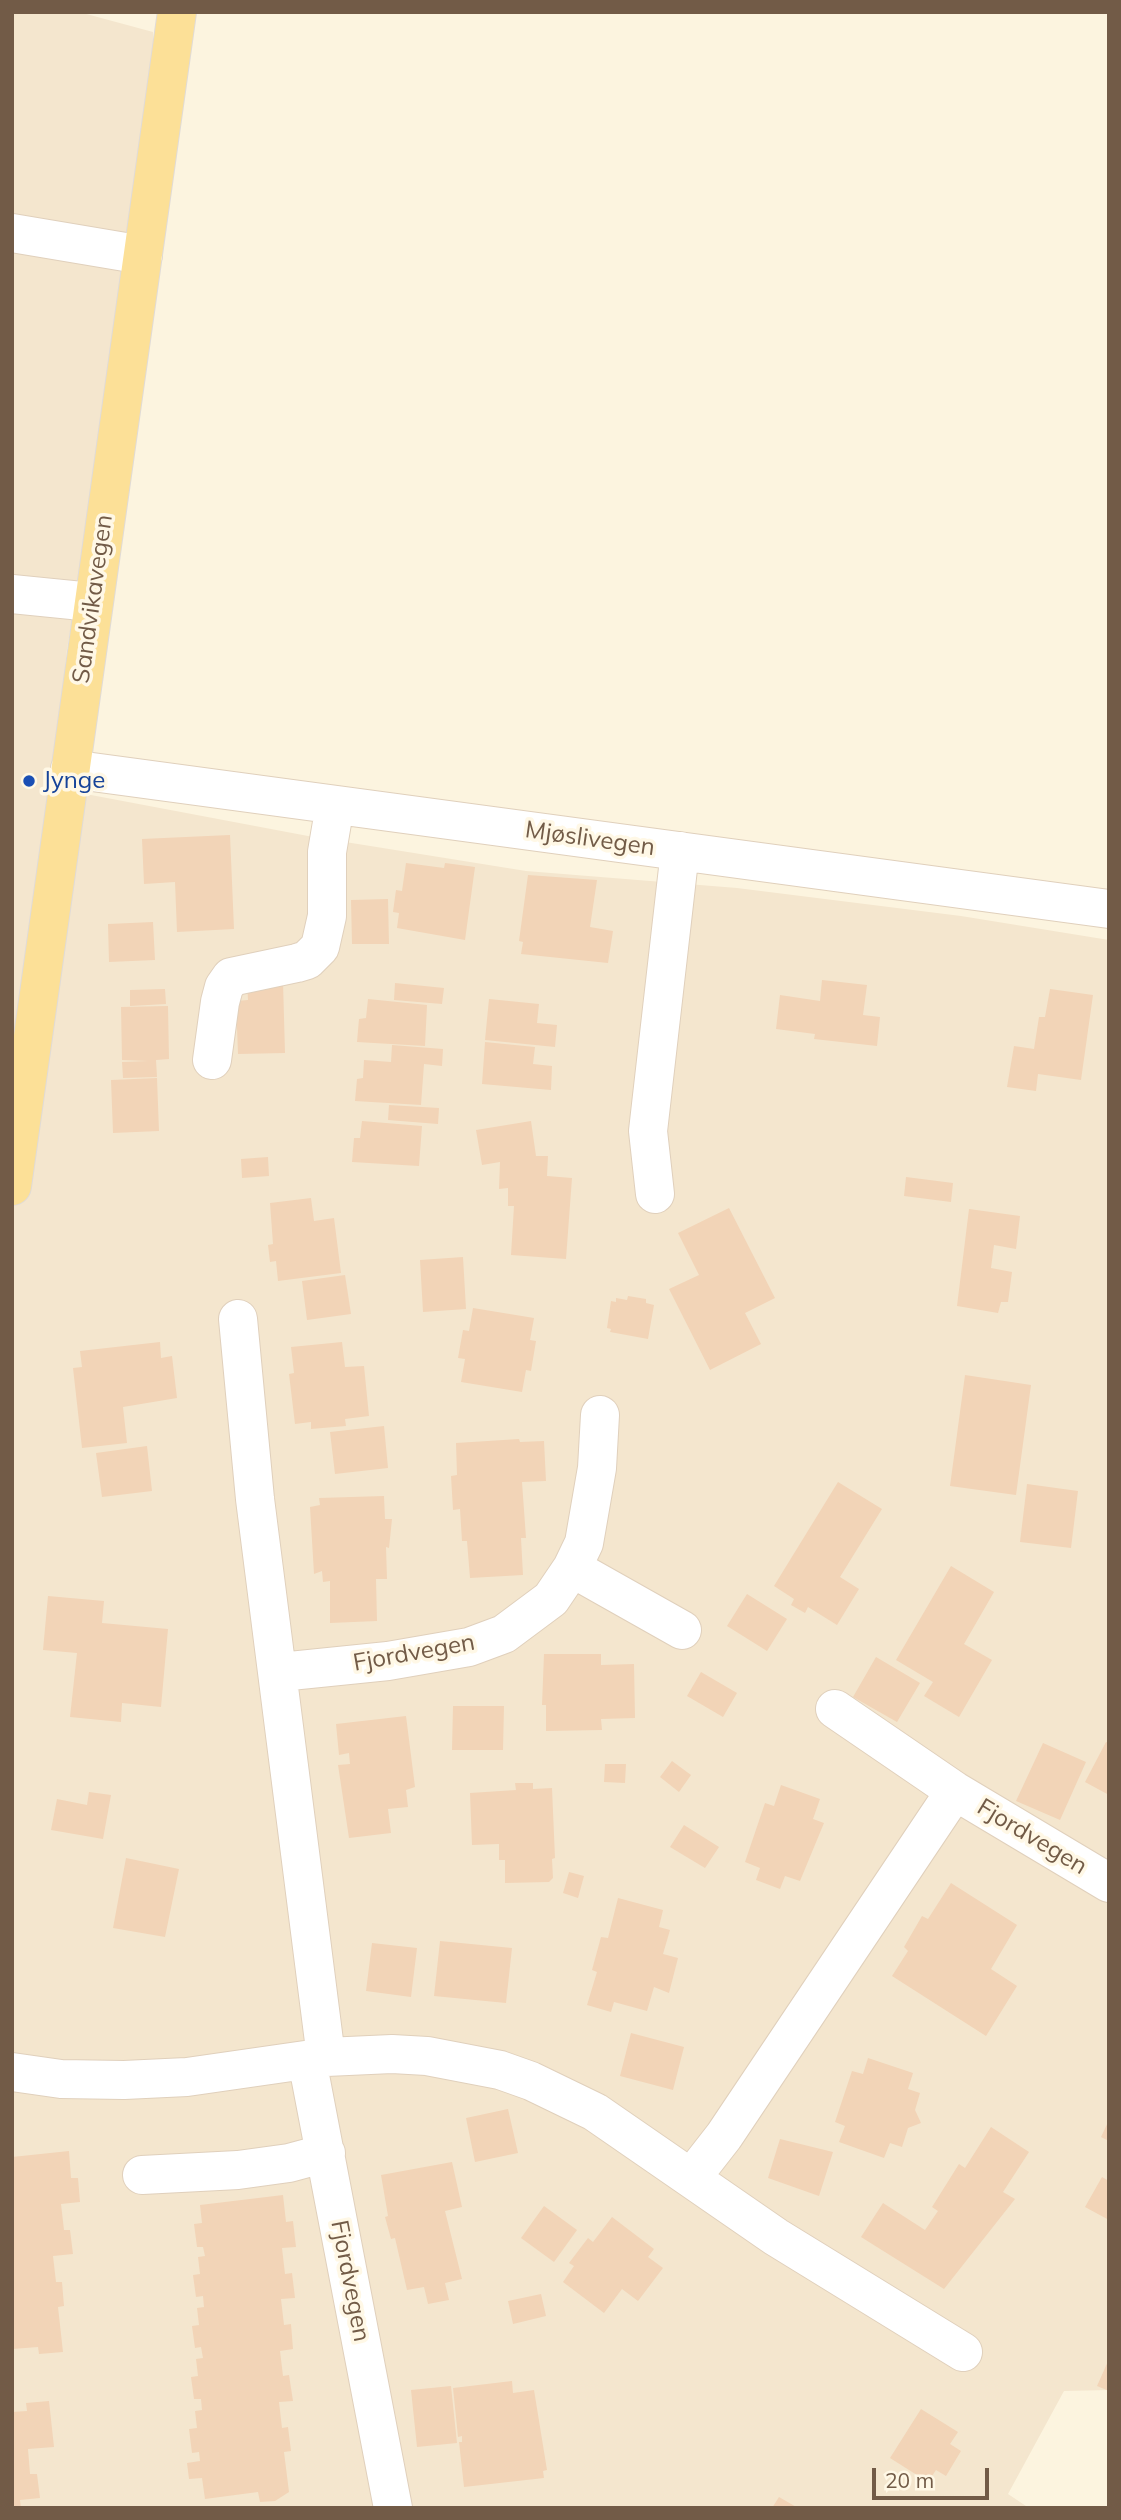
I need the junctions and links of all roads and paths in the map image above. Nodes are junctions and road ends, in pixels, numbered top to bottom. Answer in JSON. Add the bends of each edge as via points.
{"nodes":[{"id":1,"x":177,"y":12,"type":"edge"},
{"id":2,"x":12,"y":233,"type":"edge"},
{"id":3,"x":143,"y":255,"type":"junction"},
{"id":4,"x":12,"y":594,"type":"edge"},
{"id":5,"x":92,"y":602,"type":"junction"},
{"id":6,"x":70,"y":769,"type":"junction"},
{"id":7,"x":335,"y":805,"type":"junction"},
{"id":8,"x":680,"y":851,"type":"junction"},
{"id":9,"x":1109,"y":909,"type":"edge"},
{"id":10,"x":212,"y":1060,"type":"dead end"},
{"id":11,"x":12,"y":1186,"type":"edge"},
{"id":12,"x":656,"y":1194,"type":"dead end"},
{"id":13,"x":239,"y":1319,"type":"dead end"},
{"id":14,"x":600,"y":1415,"type":"dead end"},
{"id":15,"x":572,"y":1568,"type":"junction"},
{"id":16,"x":682,"y":1630,"type":"dead end"},
{"id":17,"x":280,"y":1672,"type":"junction"},
{"id":18,"x":835,"y":1709,"type":"dead end"},
{"id":19,"x":955,"y":1791,"type":"junction"},
{"id":20,"x":1109,"y":1883,"type":"edge"},
{"id":21,"x":317,"y":2059,"type":"junction"},
{"id":22,"x":12,"y":2072,"type":"edge"},
{"id":23,"x":326,"y":2153,"type":"junction"},
{"id":24,"x":142,"y":2175,"type":"dead end"},
{"id":25,"x":692,"y":2177,"type":"junction"},
{"id":26,"x":963,"y":2352,"type":"dead end"},
{"id":27,"x":388,"y":2506,"type":"edge"}],
"edges":[{"from":1,"to":3,"type":"main road","name":"Sandvikavegen"},
{"from":2,"to":3,"type":"street"},
{"from":3,"to":5,"type":"main road","name":"Sandvikavegen"},
{"from":4,"to":5,"type":"street"},
{"from":5,"to":6,"type":"main road","name":"Sandvikavegen"},
{"from":6,"to":7,"type":"street","name":"Mjøslivegen"},
{"from":6,"to":11,"type":"main road","name":"Sandvikavegen"},
{"from":7,"to":8,"type":"street","name":"Mjøslivegen"},
{"from":7,"to":10,"type":"street","via":[[327,852],[327,916],[320,947],[307,960],[231,977],[220,1002]]},
{"from":8,"to":9,"type":"street","name":"Mjøslivegen"},
{"from":8,"to":12,"type":"street","via":[[648,1131]]},
{"from":13,"to":17,"type":"street","name":"Fjordvegen","via":[[255,1499]]},
{"from":14,"to":15,"type":"street","name":"Fjordvegen","via":[[591,1513]]},
{"from":15,"to":16,"type":"street"},
{"from":15,"to":17,"type":"street","name":"Fjordvegen","via":[[551,1599],[504,1634],[469,1647]]},
{"from":17,"to":21,"type":"street","name":"Fjordvegen"},
{"from":18,"to":19,"type":"street","name":"Fjordvegen"},
{"from":19,"to":20,"type":"street","name":"Fjordvegen"},
{"from":19,"to":25,"type":"street","name":"Fjordvegen"},
{"from":21,"to":22,"type":"street","via":[[187,2077],[124,2080]]},
{"from":21,"to":23,"type":"street","name":"Fjordvegen"},
{"from":21,"to":25,"type":"street","via":[[427,2056],[500,2070],[595,2112]]},
{"from":23,"to":24,"type":"street","via":[[238,2170]]},
{"from":23,"to":27,"type":"street","name":"Fjordvegen"},
{"from":25,"to":26,"type":"street","via":[[776,2237]]}]}
